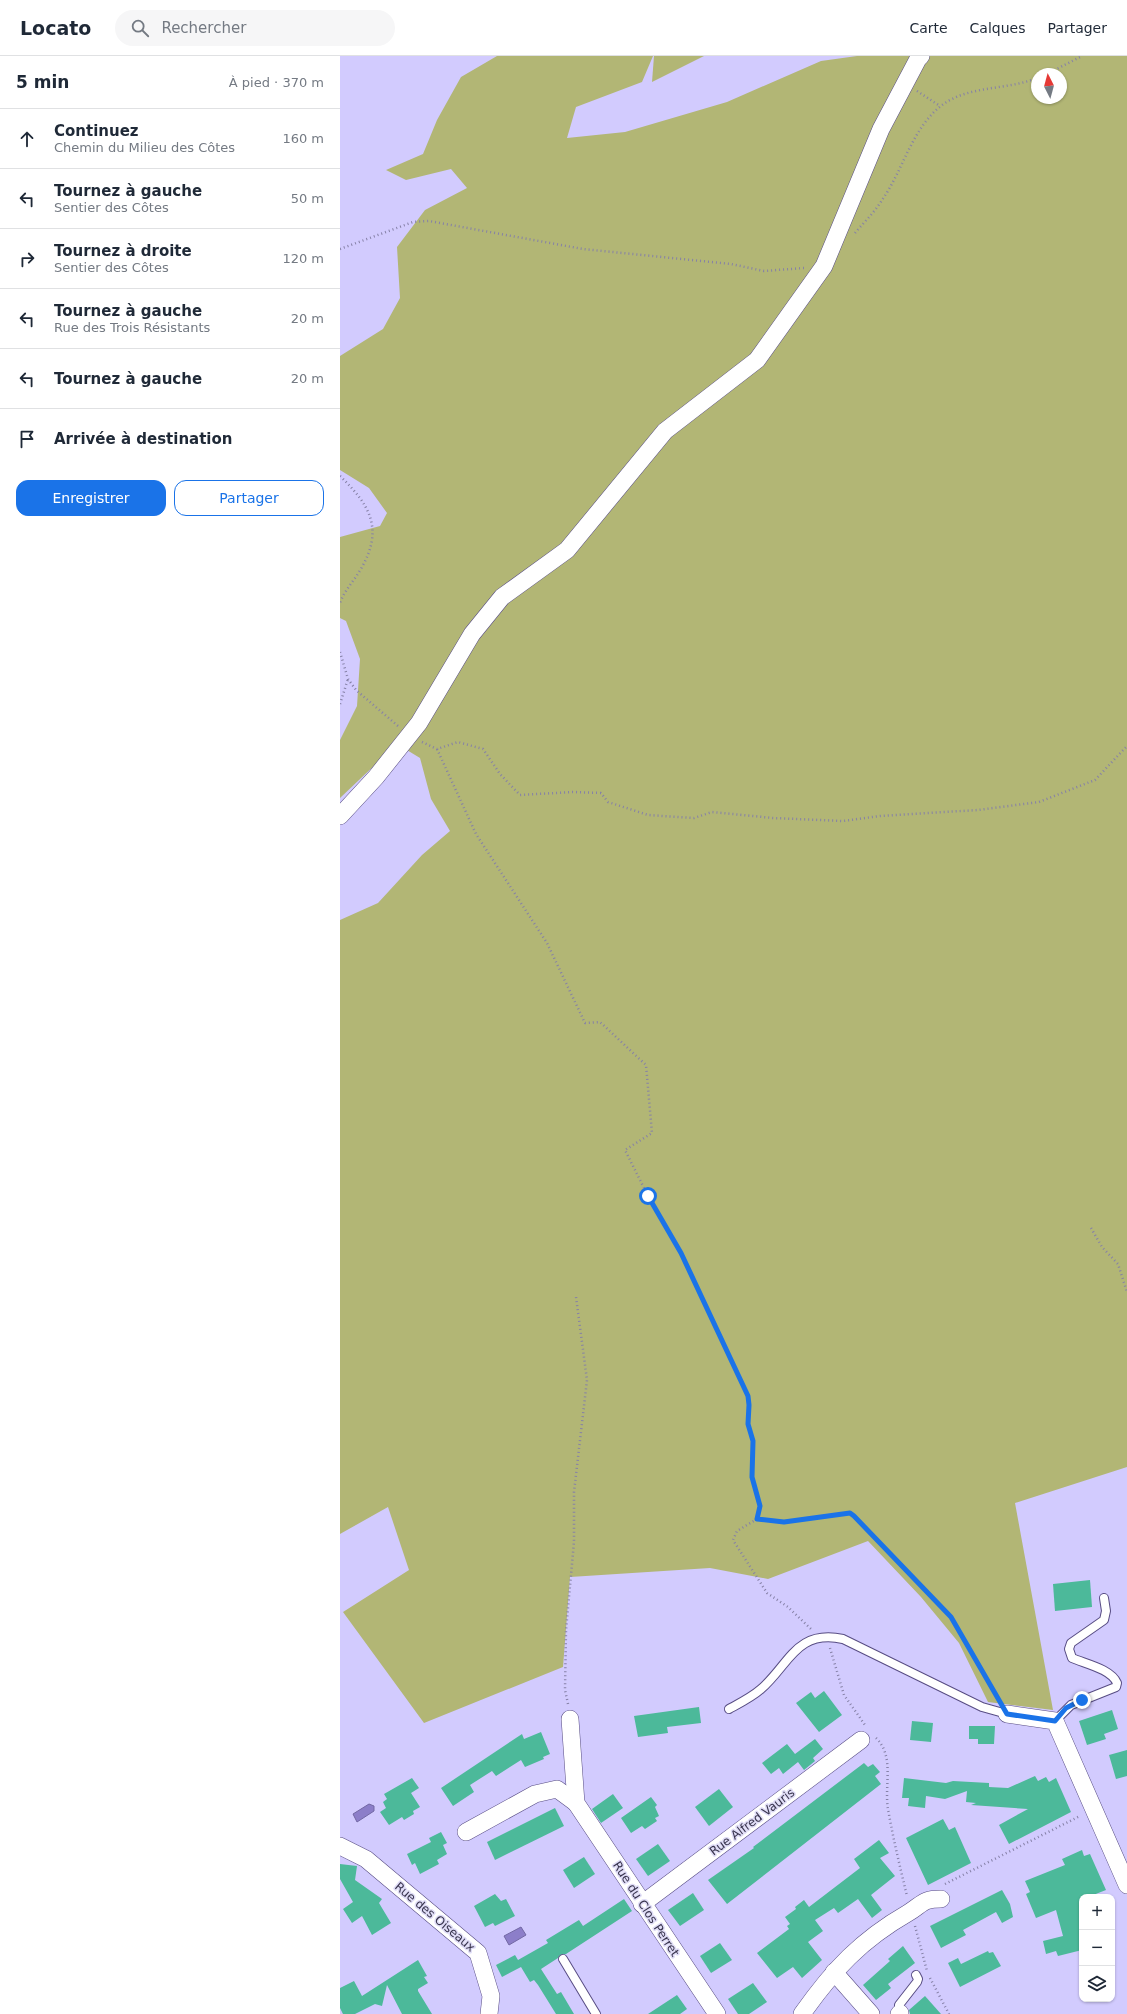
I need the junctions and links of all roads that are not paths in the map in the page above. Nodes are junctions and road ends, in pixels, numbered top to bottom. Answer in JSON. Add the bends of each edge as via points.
{"nodes":[{"id":1,"x":921,"y":56,"type":"edge"},
{"id":2,"x":340,"y":816,"type":"edge"},
{"id":3,"x":1104,"y":1598,"type":"dead end"},
{"id":4,"x":729,"y":1709,"type":"dead end"},
{"id":5,"x":1007,"y":1714,"type":"joint"},
{"id":6,"x":570,"y":1719,"type":"road end"},
{"id":7,"x":1055,"y":1721,"type":"junction"},
{"id":8,"x":861,"y":1740,"type":"dead end"},
{"id":9,"x":576,"y":1803,"type":"junction"},
{"id":10,"x":466,"y":1832,"type":"dead end"},
{"id":11,"x":340,"y":1846,"type":"edge"},
{"id":12,"x":1127,"y":1885,"type":"edge"},
{"id":13,"x":941,"y":1899,"type":"road end"},
{"id":14,"x":642,"y":1904,"type":"junction"},
{"id":15,"x":563,"y":1959,"type":"dead end"},
{"id":16,"x":834,"y":1972,"type":"junction"},
{"id":17,"x":916,"y":1975,"type":"dead end"},
{"id":18,"x":899,"y":2013,"type":"edge"},
{"id":19,"x":489,"y":2014,"type":"edge"},
{"id":20,"x":596,"y":2014,"type":"edge"},
{"id":21,"x":717,"y":2014,"type":"edge"},
{"id":22,"x":802,"y":2014,"type":"edge"},
{"id":23,"x":871,"y":2014,"type":"edge"}],
"edges":[{"from":1,"to":2,"type":"street","via":[[881,129],[824,266],[757,360],[665,431],[567,550],[502,597],[472,634],[420,723]]},
{"from":3,"to":7,"type":"lane","via":[[1104,1620],[1076,1638],[1069,1649],[1072,1658],[1108,1673],[1114,1678],[1116,1687],[1071,1705]]},
{"from":4,"to":5,"type":"lane","via":[[761,1689],[804,1643],[835,1637],[982,1707]]},
{"from":5,"to":7,"type":"street"},
{"from":6,"to":9,"type":"street","name":"Rue du Clos Perret"},
{"from":7,"to":12,"type":"street"},
{"from":8,"to":14,"type":"street","name":"Rue Alfred Vauris"},
{"from":9,"to":10,"type":"street","name":"Rue du Clos Perret","via":[[557,1788],[535,1794]]},
{"from":9,"to":14,"type":"street","name":"Rue du Clos Perret"},
{"from":11,"to":19,"type":"street","name":"Rue des Oiseaux","via":[[366,1859],[478,1953],[491,1996]]},
{"from":13,"to":16,"type":"street","via":[[927,1899],[912,1911],[880,1929]]},
{"from":14,"to":21,"type":"street","name":"Rue du Clos Perret"},
{"from":15,"to":20,"type":"lane"},
{"from":16,"to":22,"type":"street"},
{"from":16,"to":23,"type":"street"},
{"from":17,"to":18,"type":"lane","via":[[917,1982],[899,2005]]}]}
